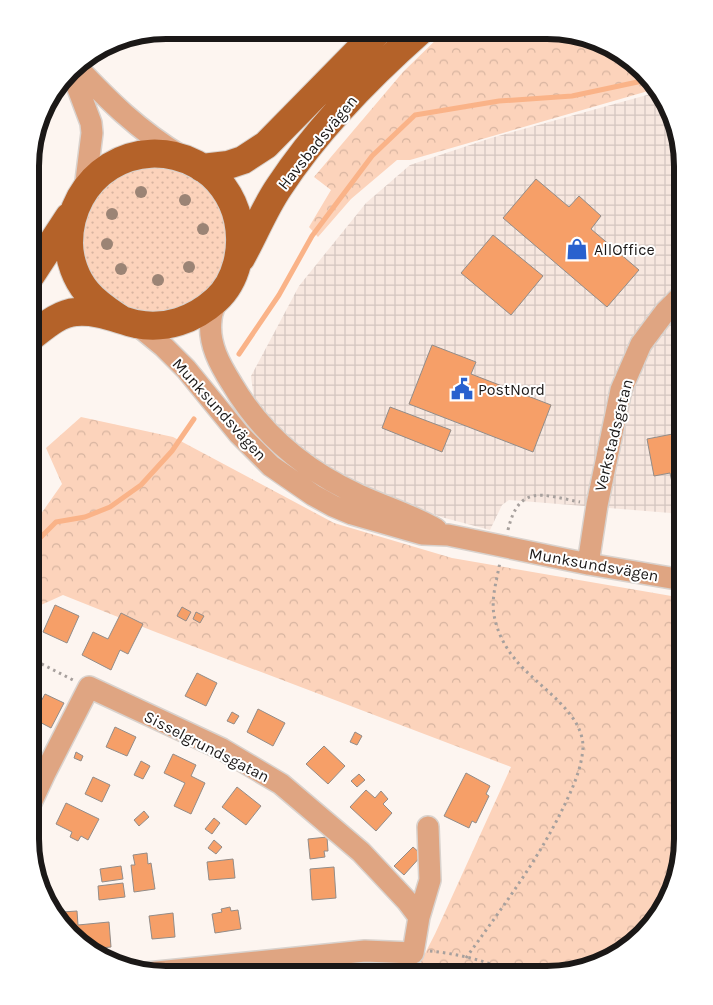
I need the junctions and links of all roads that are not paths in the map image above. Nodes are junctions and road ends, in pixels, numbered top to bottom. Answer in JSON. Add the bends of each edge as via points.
{"nodes":[{"id":1,"x":370,"y":39,"type":"edge"},
{"id":2,"x":411,"y":39,"type":"edge"},
{"id":3,"x":81,"y":71,"type":"edge"},
{"id":4,"x":74,"y":78,"type":"edge"},
{"id":5,"x":194,"y":163,"type":"junction"},
{"id":6,"x":80,"y":199,"type":"junction"},
{"id":7,"x":39,"y":263,"type":"edge"},
{"id":8,"x":236,"y":268,"type":"junction"},
{"id":9,"x":218,"y":299,"type":"junction"},
{"id":10,"x":674,"y":303,"type":"edge"},
{"id":11,"x":127,"y":321,"type":"junction"},
{"id":12,"x":39,"y":331,"type":"edge"},
{"id":13,"x":448,"y":535,"type":"junction"},
{"id":14,"x":588,"y":564,"type":"junction"},
{"id":15,"x":674,"y":578,"type":"edge"},
{"id":16,"x":39,"y":784,"type":"edge"},
{"id":17,"x":428,"y":827,"type":"dead end"},
{"id":18,"x":419,"y":917,"type":"junction"},
{"id":19,"x":216,"y":966,"type":"edge"}],
"edges":[{"from":1,"to":5,"type":"main road","name":"Havsbadsvägen","via":[[266,145],[243,160],[228,165]]},
{"from":2,"to":8,"type":"main road","name":"Havsbadsvägen","via":[[338,113],[303,154],[278,188]]},
{"from":3,"to":5,"type":"street","via":[[130,120]]},
{"from":4,"to":6,"type":"street","via":[[92,134]]},
{"from":5,"to":6,"type":"main road","via":[[163,154],[140,154],[119,161],[99,174]]},
{"from":5,"to":8,"type":"main road","via":[[217,180],[229,195],[236,212],[241,231]]},
{"from":6,"to":7,"type":"main road"},
{"from":6,"to":11,"type":"main road","via":[[69,230],[69,252],[75,273],[101,307]]},
{"from":8,"to":9,"type":"main road"},
{"from":9,"to":11,"type":"main road","via":[[196,315],[171,324],[154,326]]},
{"from":9,"to":13,"type":"street","name":"Munksundsvägen","via":[[211,319],[211,338],[217,357],[241,400],[275,440],[294,457],[334,483]]},
{"from":10,"to":14,"type":"street","name":"Verkstadsgatan","via":[[641,344],[621,390]]},
{"from":11,"to":12,"type":"main road","via":[[76,312],[62,315]]},
{"from":11,"to":13,"type":"street","name":"Munksundsvägen","via":[[164,347],[255,451],[292,481],[352,514],[422,534]]},
{"from":13,"to":14,"type":"street","name":"Munksundsvägen"},
{"from":14,"to":15,"type":"street","name":"Munksundsvägen"},
{"from":16,"to":18,"type":"street","name":"Sisselgrundsgatan","via":[[89,688],[222,749],[281,784],[361,852]]},
{"from":17,"to":18,"type":"street","via":[[430,880]]},
{"from":18,"to":19,"type":"street","via":[[413,953],[365,951]]}]}
